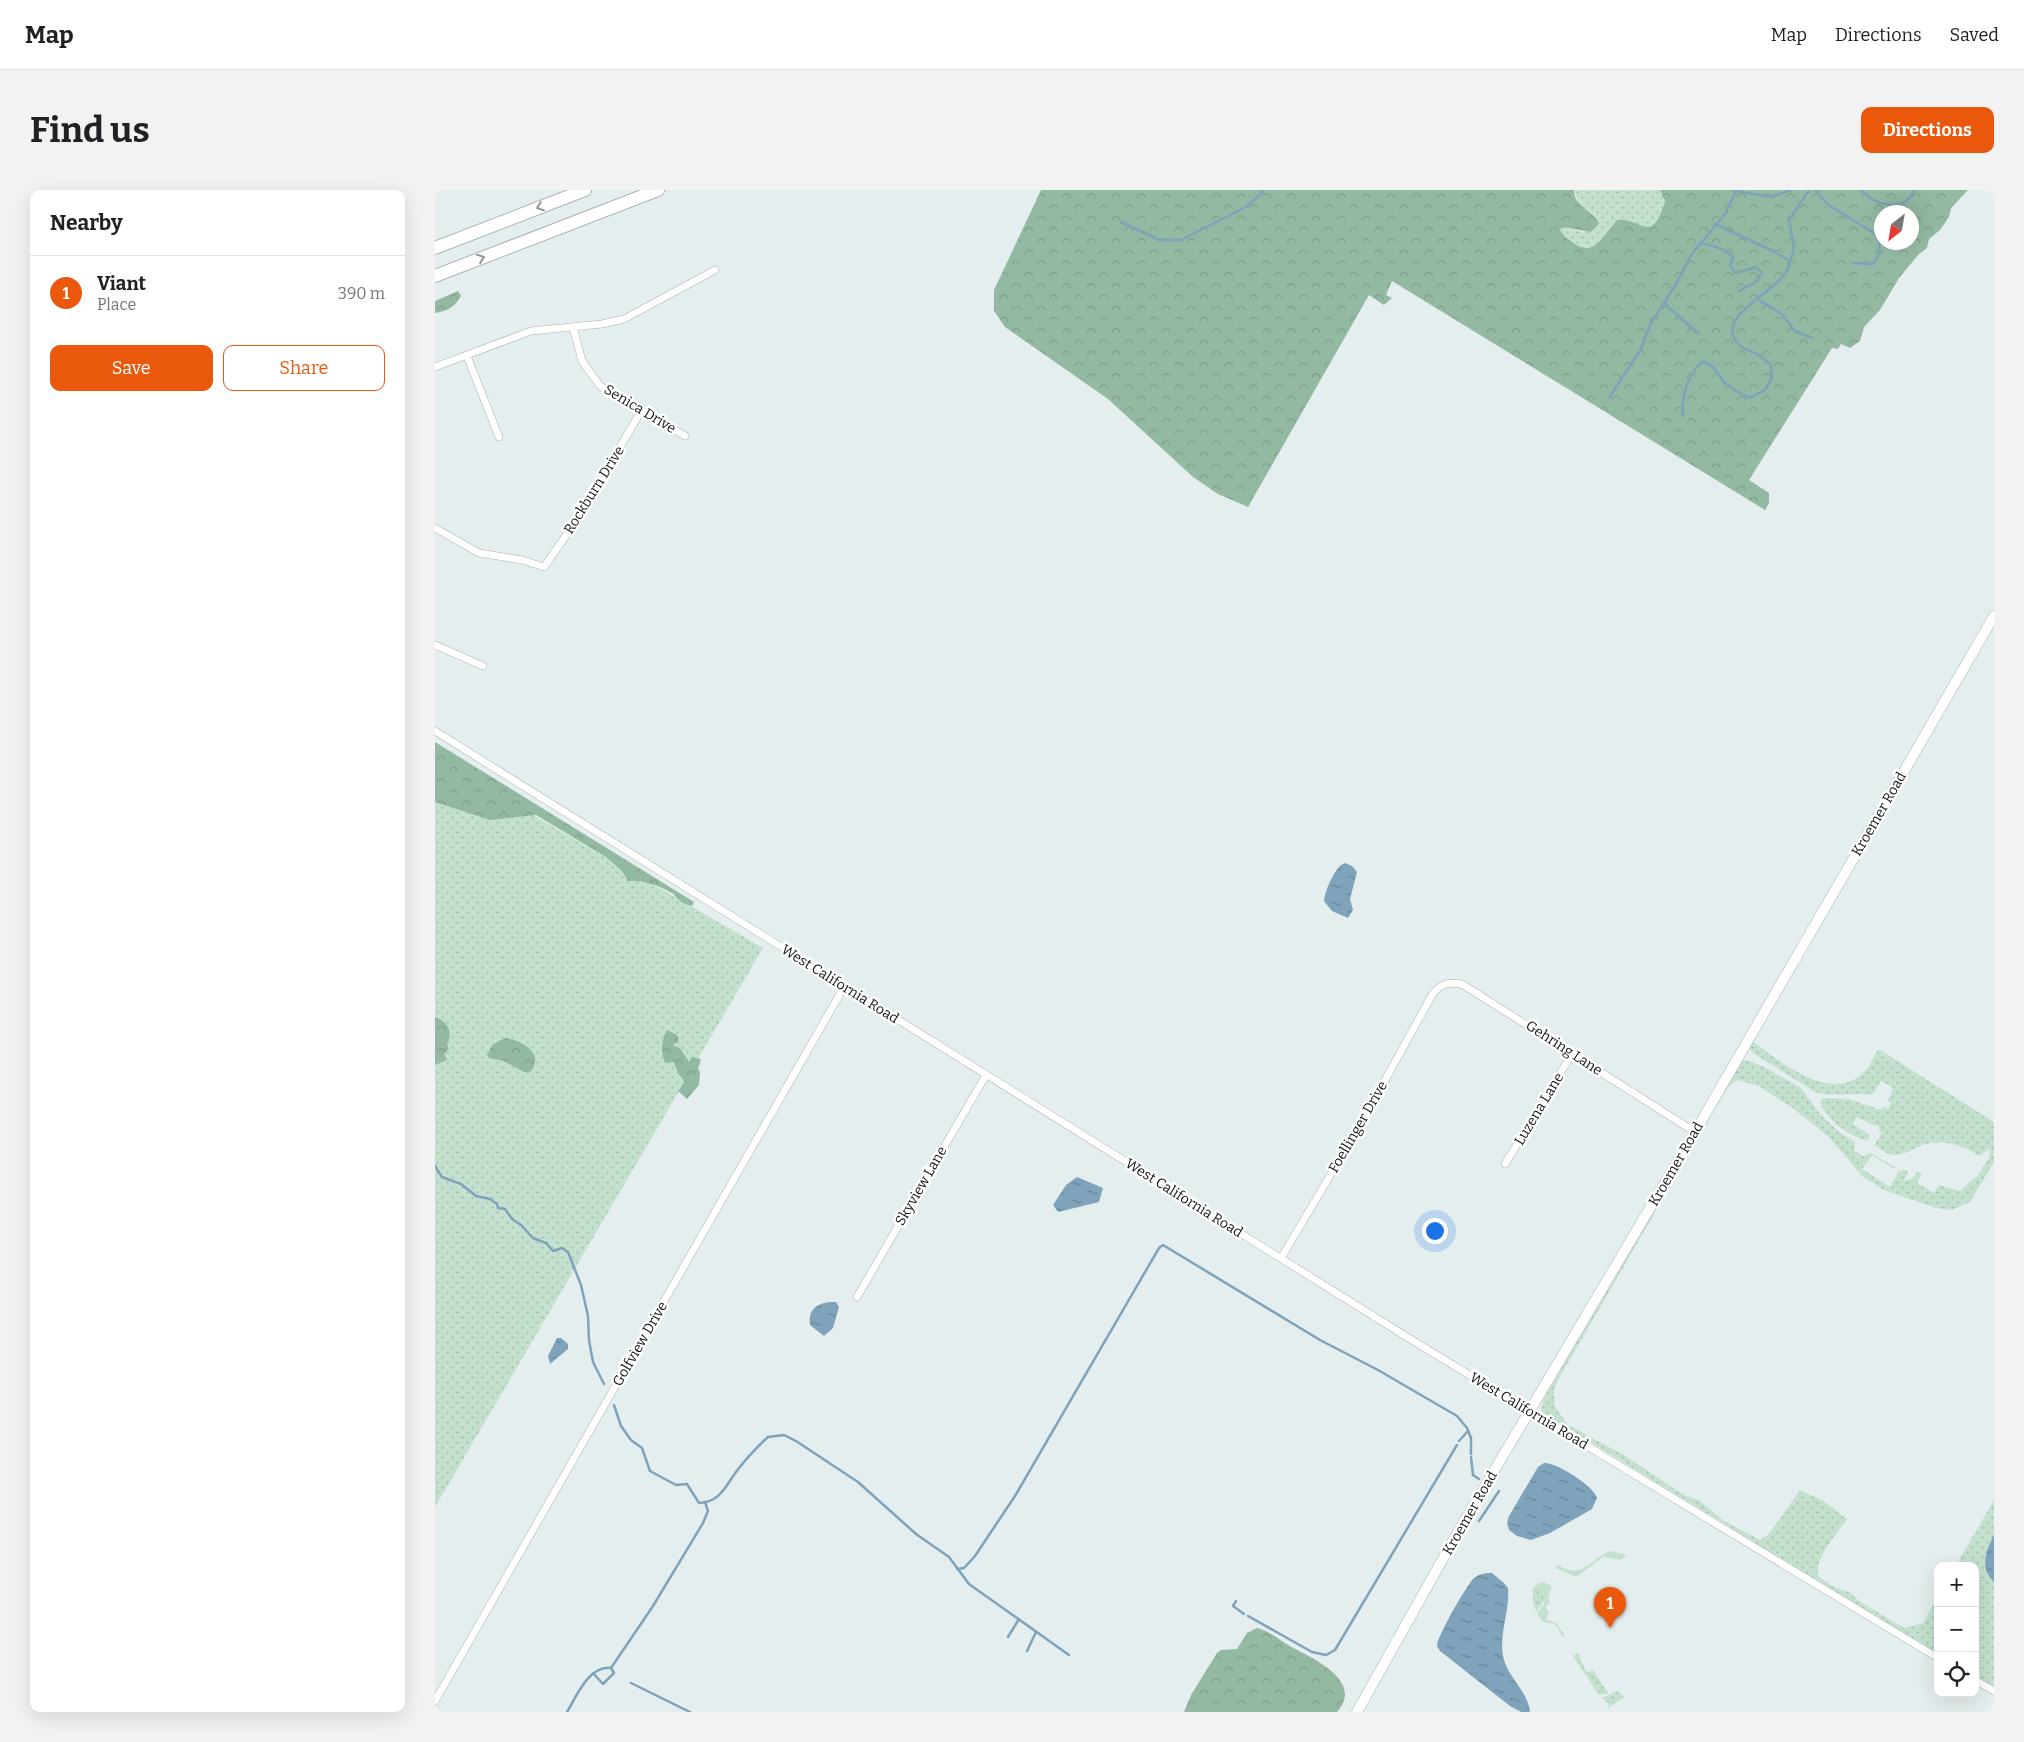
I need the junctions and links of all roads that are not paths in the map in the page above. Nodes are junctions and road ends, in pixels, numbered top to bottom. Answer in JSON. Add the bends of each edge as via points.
{"nodes":[{"id":1,"x":585,"y":190,"type":"edge"},
{"id":2,"x":658,"y":190,"type":"edge"},
{"id":3,"x":435,"y":248,"type":"edge"},
{"id":4,"x":715,"y":270,"type":"dead end"},
{"id":5,"x":435,"y":276,"type":"edge"},
{"id":6,"x":573,"y":327,"type":"junction"},
{"id":7,"x":467,"y":356,"type":"junction"},
{"id":8,"x":435,"y":367,"type":"edge"},
{"id":9,"x":641,"y":411,"type":"junction"},
{"id":10,"x":685,"y":436,"type":"dead end"},
{"id":11,"x":499,"y":437,"type":"dead end"},
{"id":12,"x":435,"y":528,"type":"edge"},
{"id":13,"x":1994,"y":616,"type":"edge"},
{"id":14,"x":435,"y":645,"type":"edge"},
{"id":15,"x":483,"y":666,"type":"dead end"},
{"id":16,"x":435,"y":731,"type":"edge"},
{"id":17,"x":844,"y":987,"type":"junction"},
{"id":18,"x":1432,"y":995,"type":"joint"},
{"id":19,"x":1572,"y":1054,"type":"junction"},
{"id":20,"x":986,"y":1075,"type":"junction"},
{"id":21,"x":1695,"y":1132,"type":"junction"},
{"id":22,"x":1505,"y":1164,"type":"dead end"},
{"id":23,"x":1281,"y":1258,"type":"junction"},
{"id":24,"x":857,"y":1297,"type":"dead end"},
{"id":25,"x":1529,"y":1412,"type":"junction"},
{"id":26,"x":1934,"y":1656,"type":"edge"},
{"id":27,"x":1979,"y":1682,"type":"edge"},
{"id":28,"x":1994,"y":1691,"type":"edge"},
{"id":29,"x":435,"y":1701,"type":"edge"},
{"id":30,"x":1357,"y":1712,"type":"edge"}],
"edges":[{"from":1,"to":3,"type":"highway","one_way":true},
{"from":5,"to":2,"type":"highway","one_way":true},
{"from":4,"to":6,"type":"street","via":[[624,319]]},
{"from":6,"to":7,"type":"street","via":[[531,332]]},
{"from":6,"to":9,"type":"street","name":"Senica Drive","via":[[582,362],[594,379],[609,393]]},
{"from":7,"to":8,"type":"street"},
{"from":7,"to":11,"type":"street"},
{"from":9,"to":10,"type":"street","name":"Senica Drive"},
{"from":9,"to":12,"type":"street","name":"Rockburn Drive","via":[[581,514],[544,567],[479,553]]},
{"from":13,"to":21,"type":"street","name":"Kroemer Road"},
{"from":14,"to":15,"type":"street"},
{"from":16,"to":17,"type":"street","name":"West California Road"},
{"from":17,"to":20,"type":"street","name":"West California Road"},
{"from":17,"to":29,"type":"street","name":"Golfview Drive"},
{"from":18,"to":19,"type":"street","name":"Gehring Lane","via":[[1440,985],[1450,982],[1462,984]]},
{"from":18,"to":23,"type":"street","name":"Foellinger Drive","via":[[1361,1124]]},
{"from":19,"to":21,"type":"street","name":"Gehring Lane"},
{"from":19,"to":22,"type":"street","name":"Luzena Lane"},
{"from":20,"to":23,"type":"street","name":"West California Road"},
{"from":20,"to":24,"type":"street","name":"Skyview Lane"},
{"from":21,"to":25,"type":"street","name":"Kroemer Road"},
{"from":23,"to":25,"type":"street","name":"West California Road"},
{"from":25,"to":26,"type":"street","name":"West California Road"},
{"from":25,"to":30,"type":"street","name":"Kroemer Road"},
{"from":27,"to":28,"type":"street"}]}
